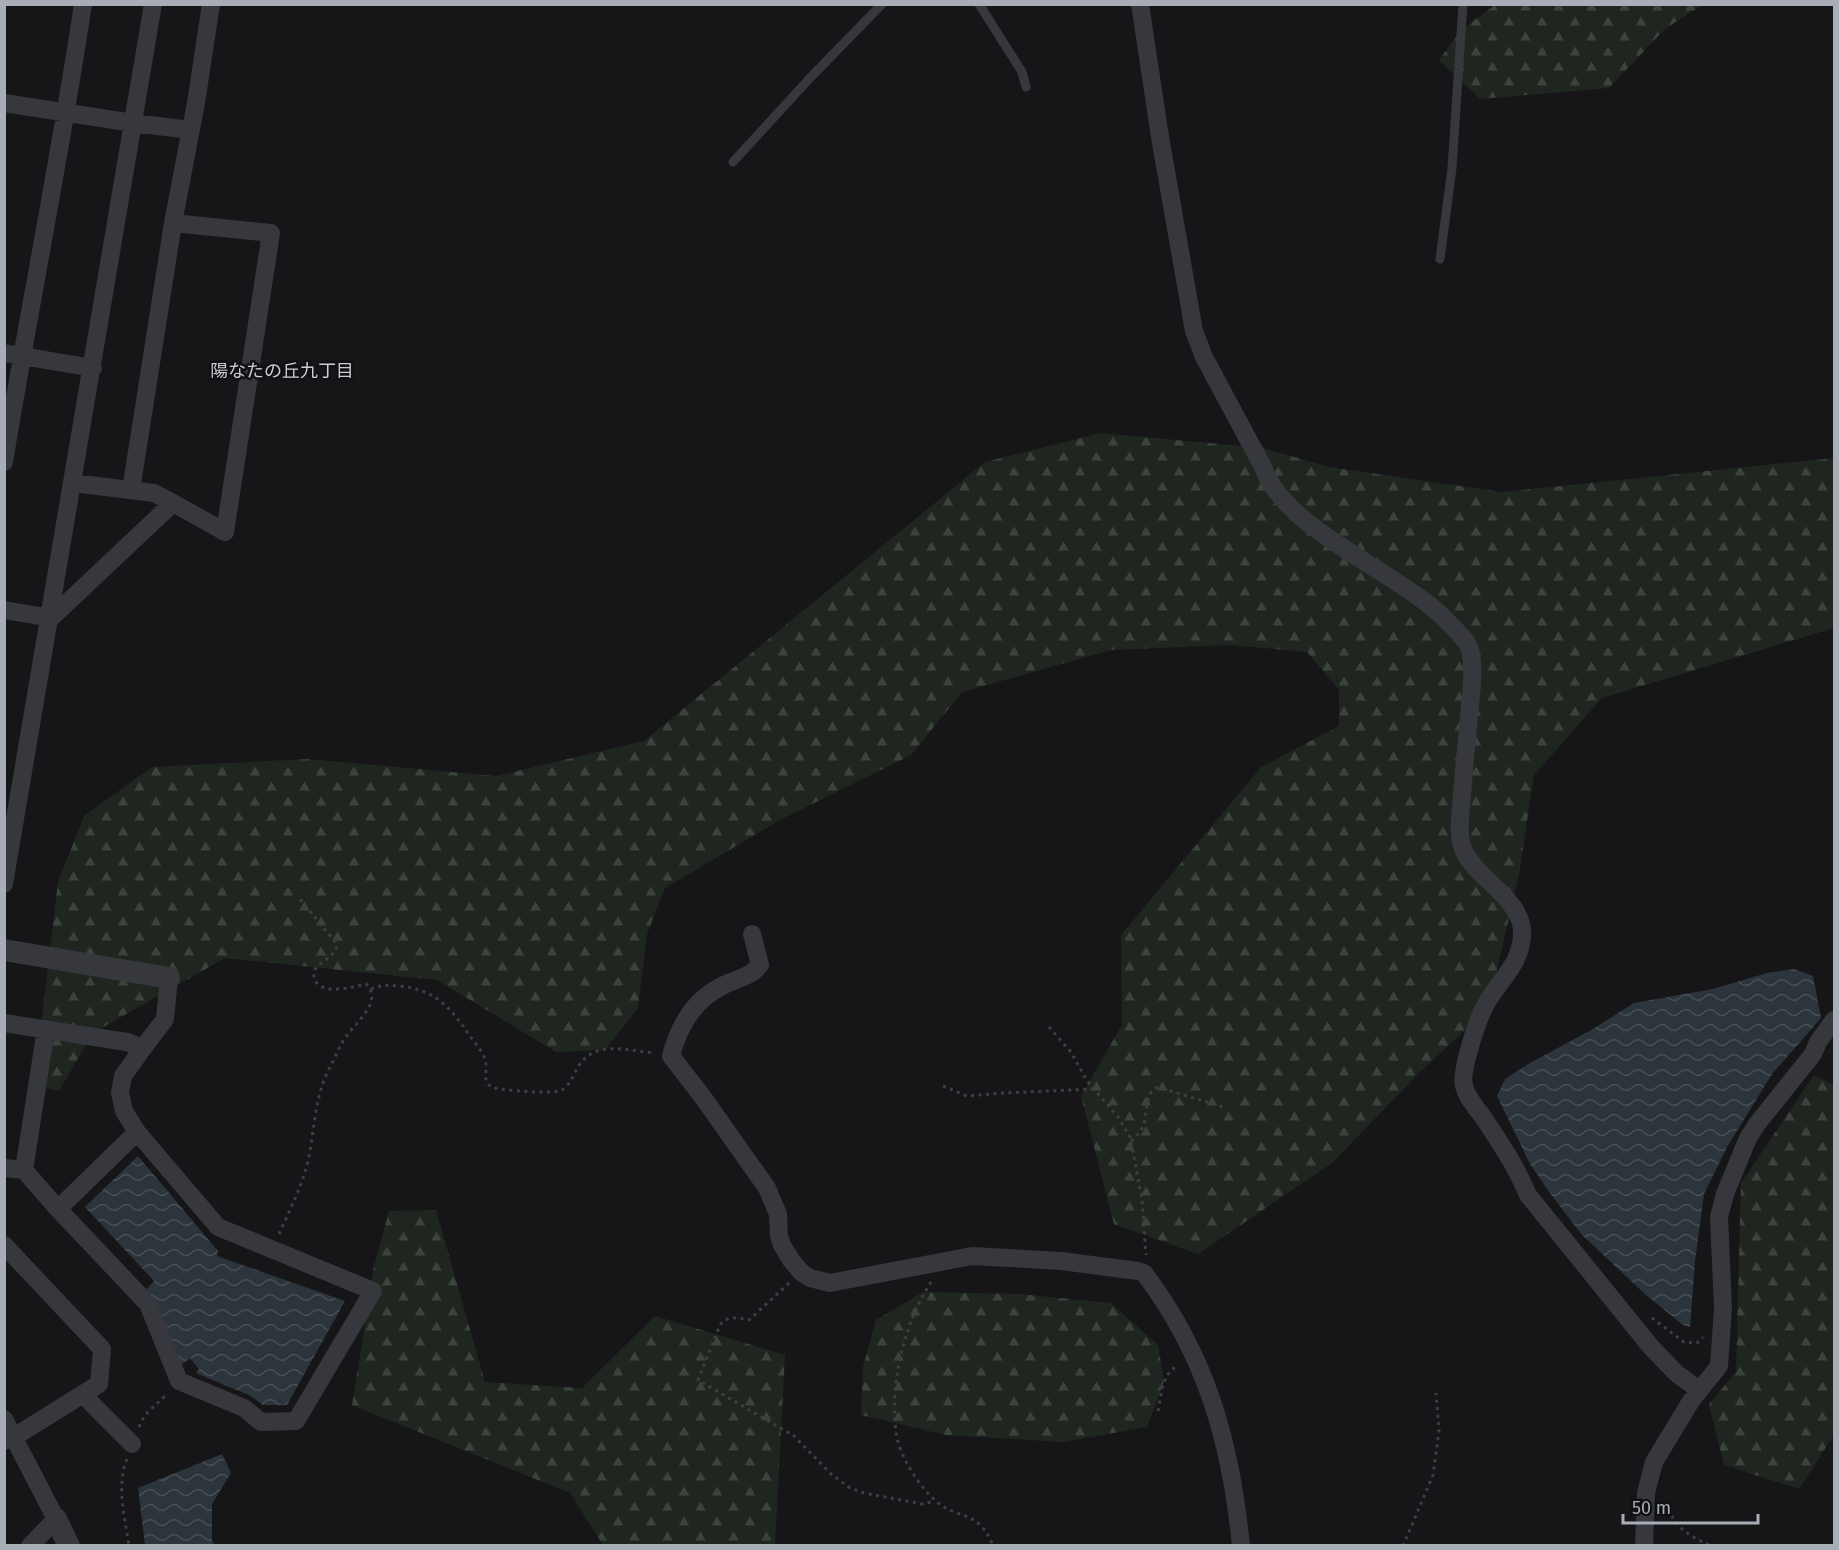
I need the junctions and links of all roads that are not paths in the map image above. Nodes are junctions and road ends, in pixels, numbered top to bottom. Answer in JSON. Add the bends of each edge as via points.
{"nodes":[{"id":1,"x":83,"y":4,"type":"edge"},
{"id":2,"x":153,"y":4,"type":"edge"},
{"id":3,"x":211,"y":4,"type":"edge"},
{"id":4,"x":882,"y":4,"type":"edge"},
{"id":5,"x":979,"y":4,"type":"edge"},
{"id":6,"x":1140,"y":4,"type":"edge"},
{"id":7,"x":1463,"y":4,"type":"edge"},
{"id":8,"x":1026,"y":87,"type":"dead end"},
{"id":9,"x":4,"y":103,"type":"edge"},
{"id":10,"x":67,"y":113,"type":"junction"},
{"id":11,"x":133,"y":123,"type":"junction"},
{"id":12,"x":191,"y":130,"type":"junction"},
{"id":13,"x":733,"y":162,"type":"dead end"},
{"id":14,"x":173,"y":223,"type":"junction"},
{"id":15,"x":1440,"y":258,"type":"dead end"},
{"id":16,"x":13,"y":355,"type":"edge"},
{"id":17,"x":93,"y":368,"type":"junction"},
{"id":18,"x":4,"y":462,"type":"edge"},
{"id":19,"x":73,"y":483,"type":"junction"},
{"id":20,"x":131,"y":490,"type":"junction"},
{"id":21,"x":173,"y":503,"type":"junction"},
{"id":22,"x":4,"y":610,"type":"edge"},
{"id":23,"x":51,"y":618,"type":"junction"},
{"id":24,"x":5,"y":882,"type":"edge"},
{"id":25,"x":752,"y":934,"type":"dead end"},
{"id":26,"x":4,"y":950,"type":"edge"},
{"id":27,"x":169,"y":978,"type":"joint"},
{"id":28,"x":1834,"y":1020,"type":"edge"},
{"id":29,"x":4,"y":1023,"type":"edge"},
{"id":30,"x":46,"y":1029,"type":"junction"},
{"id":31,"x":1834,"y":1043,"type":"edge"},
{"id":32,"x":143,"y":1048,"type":"junction"},
{"id":33,"x":1816,"y":1049,"type":"junction"},
{"id":34,"x":137,"y":1132,"type":"junction"},
{"id":35,"x":4,"y":1168,"type":"edge"},
{"id":36,"x":24,"y":1170,"type":"junction"},
{"id":37,"x":58,"y":1209,"type":"junction"},
{"id":38,"x":4,"y":1245,"type":"edge"},
{"id":39,"x":1699,"y":1390,"type":"junction"},
{"id":40,"x":84,"y":1393,"type":"junction"},
{"id":41,"x":4,"y":1419,"type":"edge"},
{"id":42,"x":9,"y":1439,"type":"edge"},
{"id":43,"x":132,"y":1444,"type":"dead end"},
{"id":44,"x":56,"y":1520,"type":"junction"},
{"id":45,"x":30,"y":1545,"type":"edge"},
{"id":46,"x":69,"y":1545,"type":"edge"},
{"id":47,"x":1241,"y":1545,"type":"edge"},
{"id":48,"x":1644,"y":1545,"type":"edge"}],
"edges":[{"from":1,"to":10,"type":"street"},
{"from":2,"to":11,"type":"street"},
{"from":3,"to":12,"type":"street"},
{"from":4,"to":13,"type":"lane"},
{"from":5,"to":8,"type":"lane","via":[[1022,72]]},
{"from":6,"to":39,"type":"street","via":[[1194,331],[1204,357],[1277,491],[1321,532],[1443,616],[1470,650],[1472,685],[1461,838],[1469,858],[1519,915],[1522,937],[1516,959],[1486,1005],[1472,1044],[1463,1076],[1467,1094],[1528,1195],[1651,1347]]},
{"from":7,"to":15,"type":"lane","via":[[1452,168]]},
{"from":9,"to":10,"type":"street"},
{"from":10,"to":11,"type":"street"},
{"from":10,"to":16,"type":"street"},
{"from":11,"to":12,"type":"street"},
{"from":11,"to":17,"type":"street"},
{"from":12,"to":14,"type":"street"},
{"from":14,"to":20,"type":"street"},
{"from":14,"to":21,"type":"street","via":[[271,233],[225,532]]},
{"from":16,"to":17,"type":"street"},
{"from":16,"to":18,"type":"street"},
{"from":17,"to":19,"type":"street"},
{"from":19,"to":20,"type":"street"},
{"from":19,"to":23,"type":"street"},
{"from":20,"to":21,"type":"street","via":[[154,493]]},
{"from":21,"to":23,"type":"street"},
{"from":22,"to":23,"type":"street"},
{"from":23,"to":24,"type":"street"},
{"from":25,"to":47,"type":"street","via":[[760,964],[757,969],[723,985],[693,1008],[671,1056],[767,1188],[778,1214],[782,1245],[801,1272],[830,1282],[972,1256],[1061,1261],[1144,1273],[1182,1330],[1215,1406],[1233,1481]]},
{"from":26,"to":27,"type":"street"},
{"from":27,"to":32,"type":"street","via":[[165,1019]]},
{"from":28,"to":33,"type":"street"},
{"from":29,"to":30,"type":"street"},
{"from":30,"to":32,"type":"street"},
{"from":30,"to":36,"type":"street"},
{"from":31,"to":33,"type":"street"},
{"from":32,"to":34,"type":"street","via":[[123,1076],[120,1093],[124,1112]]},
{"from":33,"to":39,"type":"street","via":[[1757,1124],[1725,1194],[1718,1233],[1723,1308],[1721,1355],[1719,1366]]},
{"from":34,"to":37,"type":"street"},
{"from":34,"to":37,"type":"street","via":[[218,1227],[373,1291],[296,1421],[261,1422],[244,1408],[179,1381],[148,1304]]},
{"from":35,"to":36,"type":"street"},
{"from":36,"to":37,"type":"street"},
{"from":38,"to":40,"type":"street","via":[[102,1349],[99,1384]]},
{"from":39,"to":48,"type":"street","via":[[1662,1448],[1649,1477]]},
{"from":40,"to":42,"type":"street"},
{"from":40,"to":43,"type":"street"},
{"from":41,"to":42,"type":"street"},
{"from":42,"to":44,"type":"street"},
{"from":44,"to":45,"type":"street"},
{"from":44,"to":46,"type":"street"}]}
